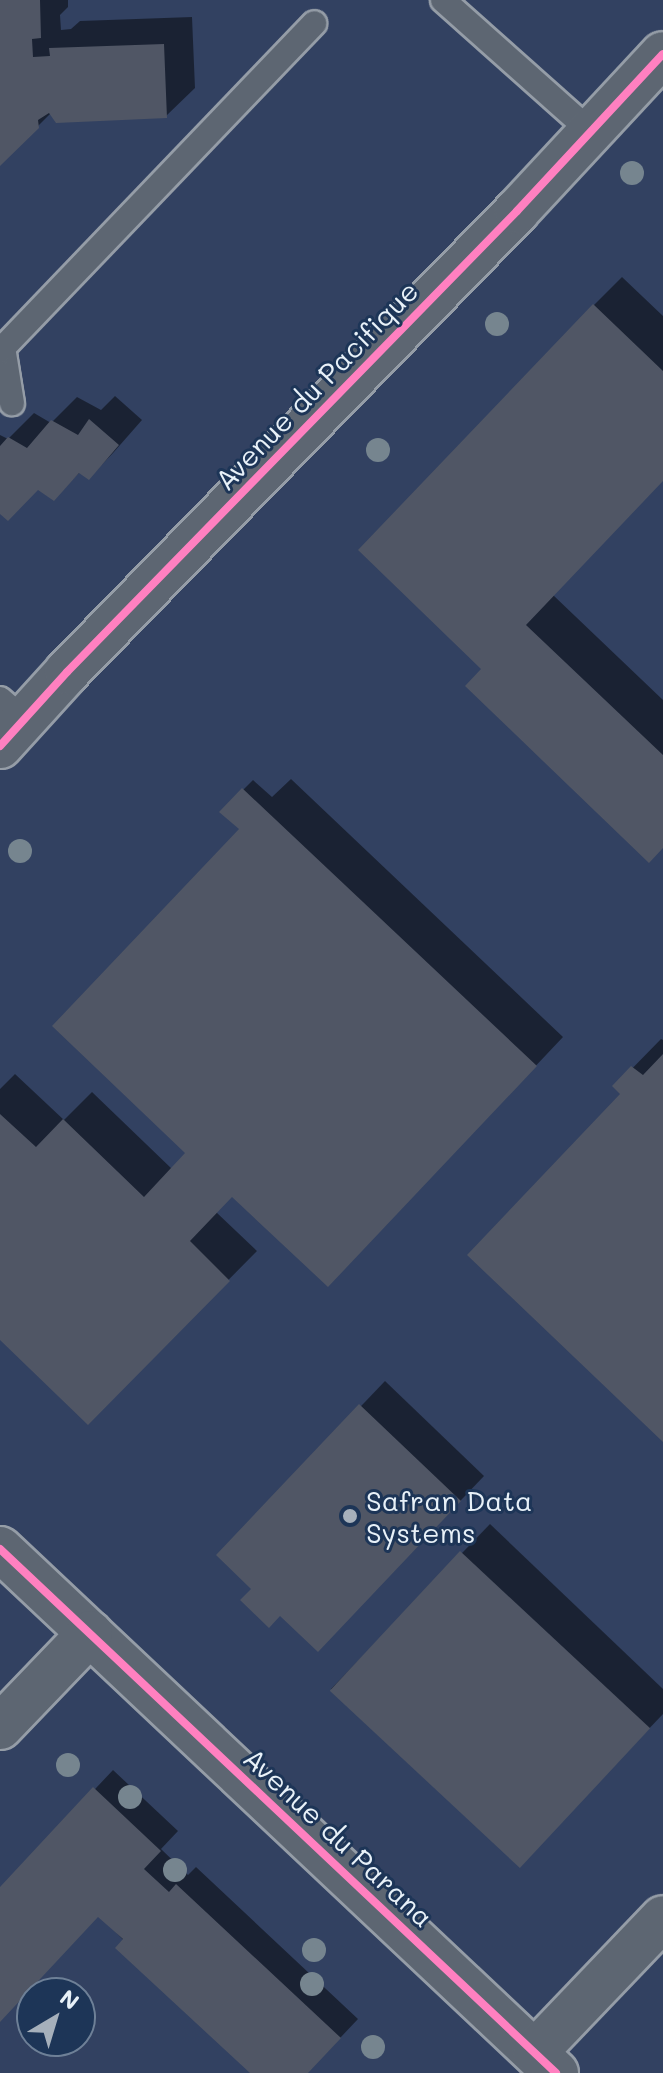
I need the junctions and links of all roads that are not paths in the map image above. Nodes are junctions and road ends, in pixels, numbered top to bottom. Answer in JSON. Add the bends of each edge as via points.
{"nodes":[{"id":1,"x":443,"y":0,"type":"edge"},
{"id":2,"x":314,"y":23,"type":"dead end"},
{"id":3,"x":663,"y":54,"type":"edge"},
{"id":4,"x":591,"y":132,"type":"junction"},
{"id":5,"x":2,"y":349,"type":"edge"},
{"id":6,"x":12,"y":403,"type":"dead end"},
{"id":7,"x":8,"y":722,"type":"edge"},
{"id":8,"x":0,"y":1549,"type":"edge"},
{"id":9,"x":90,"y":1633,"type":"junction"},
{"id":10,"x":0,"y":1727,"type":"edge"},
{"id":11,"x":663,"y":1918,"type":"edge"},
{"id":12,"x":546,"y":2062,"type":"edge"}],
"edges":[{"from":1,"to":4,"type":"lane"},
{"from":2,"to":5,"type":"lane"},
{"from":3,"to":4,"type":"street","name":"Avenue du Pacifique"},
{"from":4,"to":7,"type":"street","name":"Avenue du Pacifique"},
{"from":5,"to":6,"type":"lane"},
{"from":8,"to":9,"type":"street"},
{"from":9,"to":10,"type":"street"},
{"from":9,"to":12,"type":"street","name":"Avenue du Parana"},
{"from":11,"to":12,"type":"street"}]}
